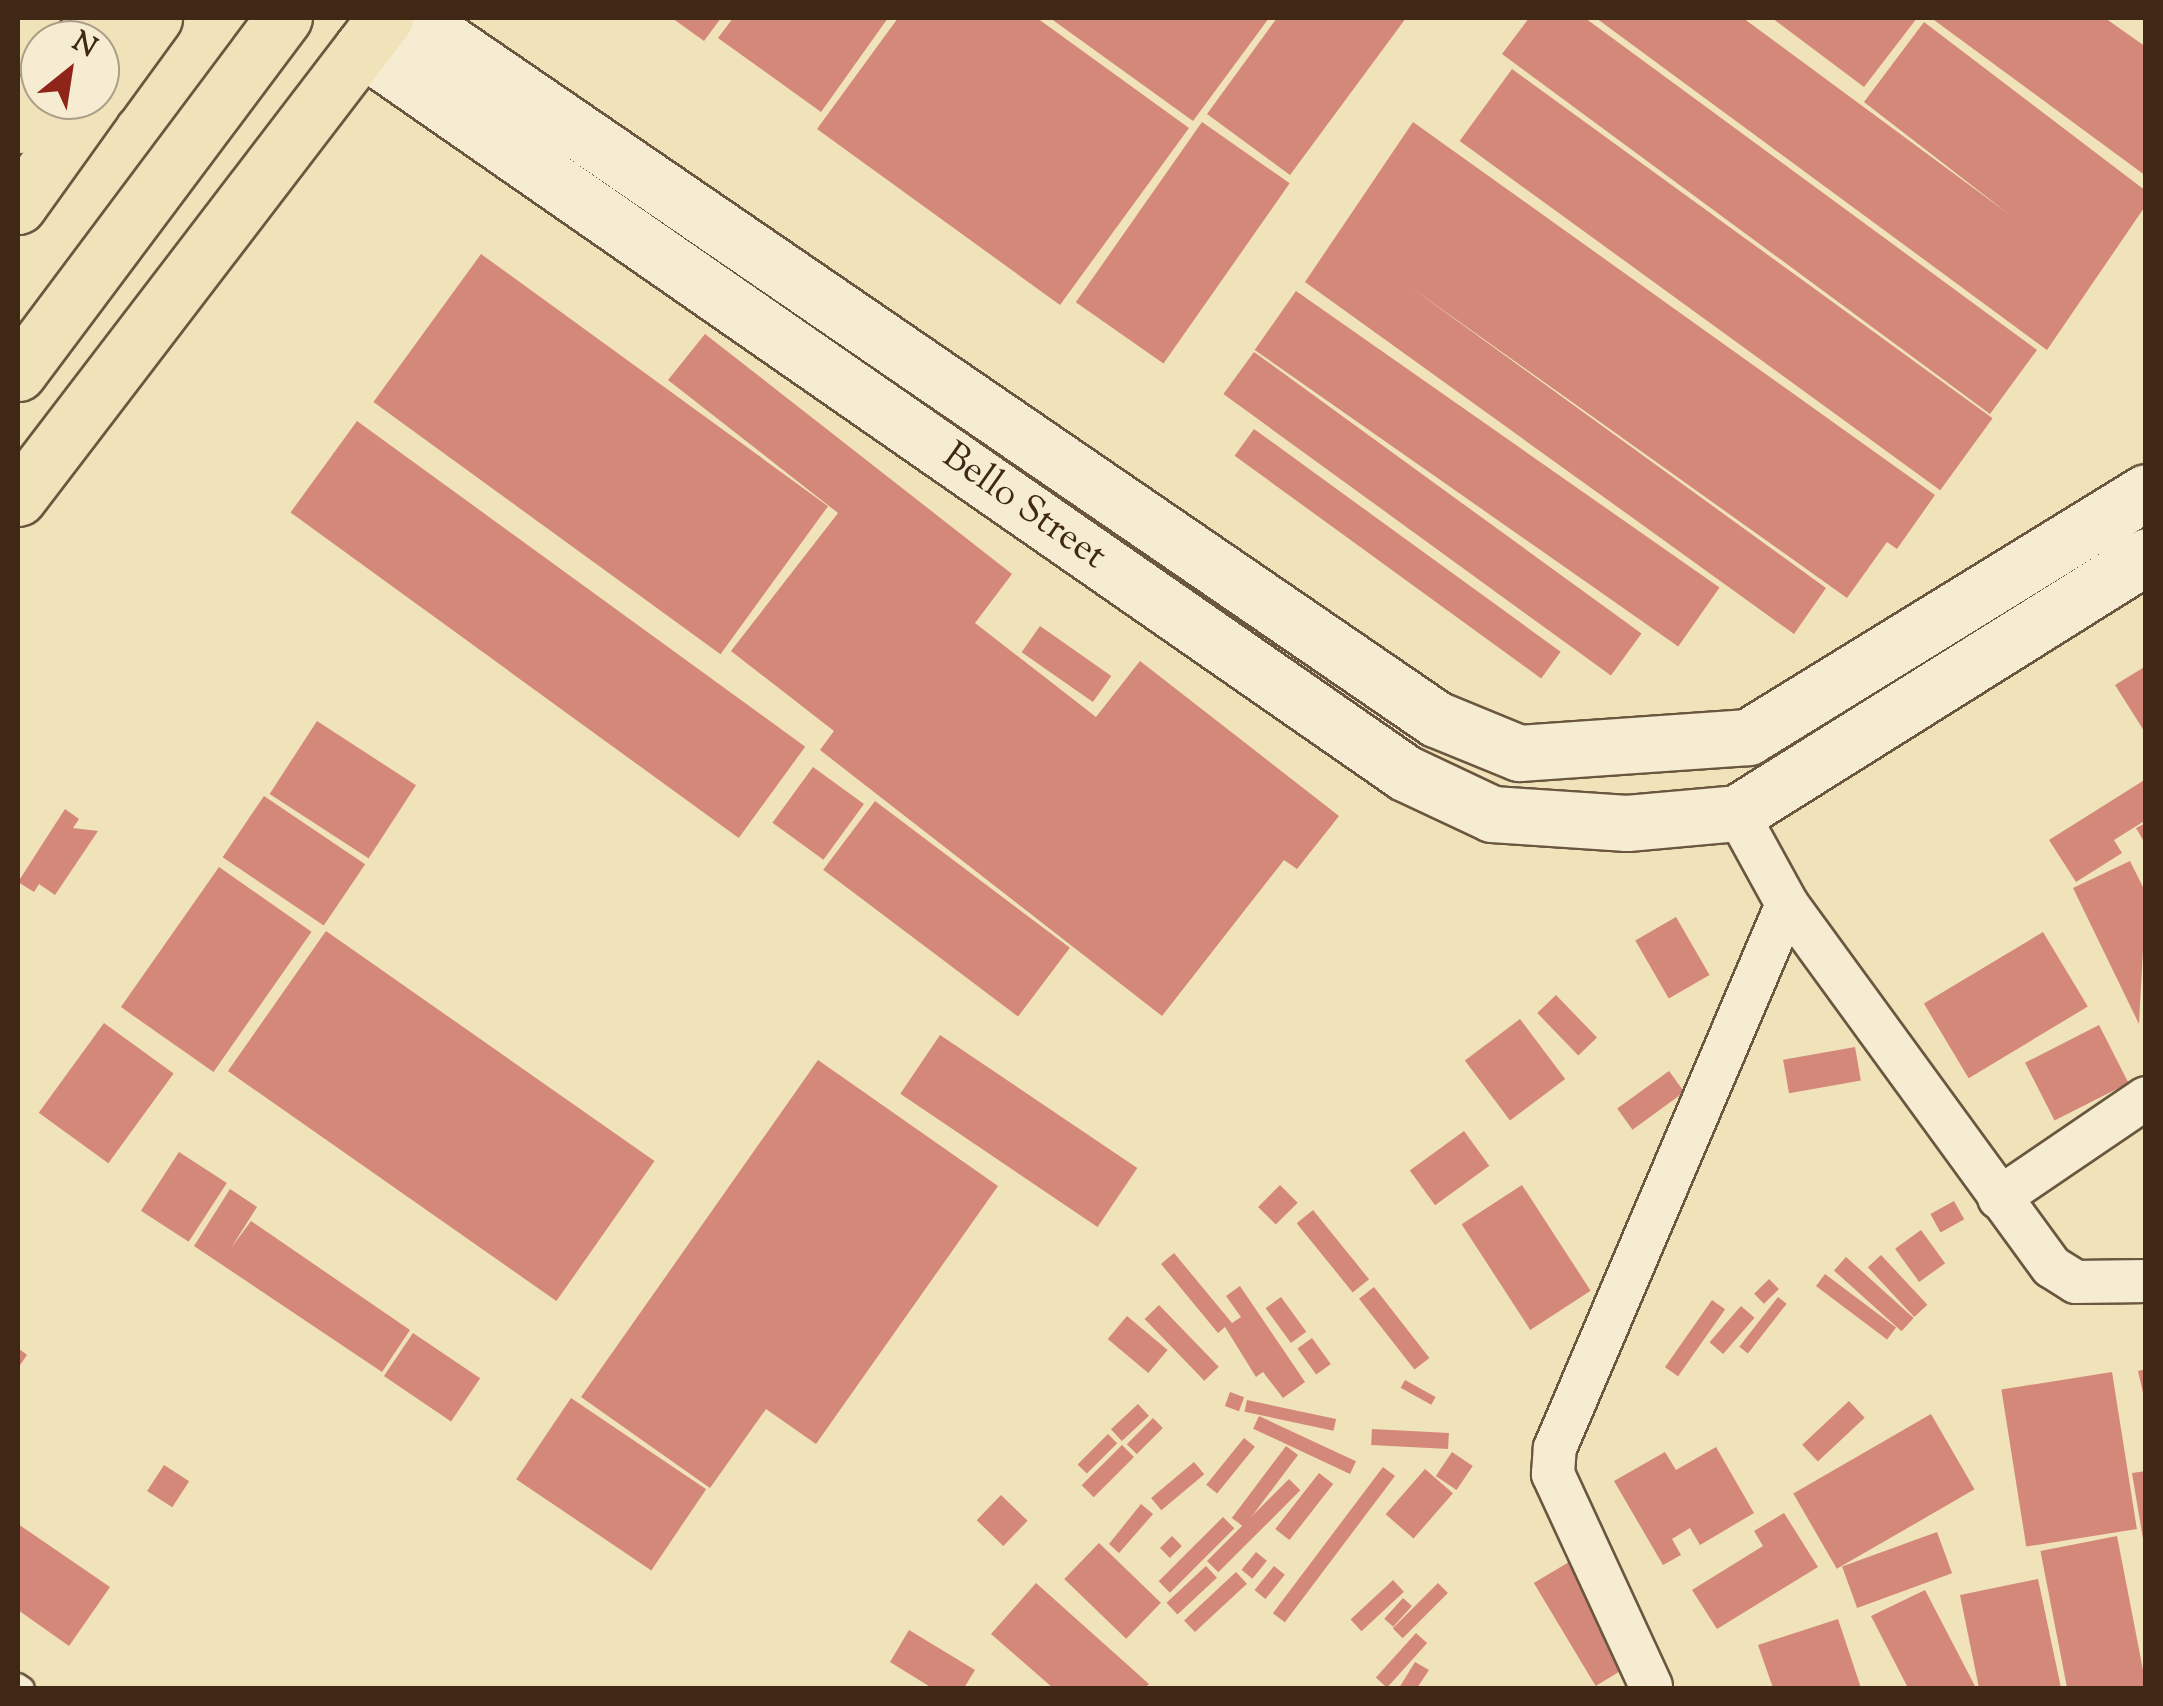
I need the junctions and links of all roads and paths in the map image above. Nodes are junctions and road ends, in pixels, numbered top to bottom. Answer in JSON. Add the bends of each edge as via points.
{"nodes":[{"id":1,"x":154,"y":18,"type":"edge"},
{"id":2,"x":284,"y":18,"type":"edge"},
{"id":3,"x":413,"y":18,"type":"edge"},
{"id":4,"x":373,"y":33,"type":"edge"},
{"id":5,"x":120,"y":65,"type":"edge"},
{"id":6,"x":80,"y":120,"type":"edge"},
{"id":7,"x":18,"y":206,"type":"edge"},
{"id":8,"x":18,"y":372,"type":"edge"},
{"id":9,"x":2146,"y":492,"type":"edge"},
{"id":10,"x":18,"y":498,"type":"edge"},
{"id":11,"x":2146,"y":556,"type":"edge"},
{"id":12,"x":1736,"y":813,"type":"junction"},
{"id":13,"x":1787,"y":904,"type":"junction"},
{"id":14,"x":2146,"y":1098,"type":"edge"},
{"id":15,"x":2000,"y":1198,"type":"junction"},
{"id":16,"x":2146,"y":1281,"type":"edge"},
{"id":17,"x":1650,"y":1688,"type":"edge"}],
"edges":[{"from":1,"to":5,"type":"main road"},
{"from":2,"to":8,"type":"main road"},
{"from":3,"to":9,"type":"street","name":"Bello Street","via":[[1436,720],[1520,753],[1748,737]]},
{"from":4,"to":10,"type":"main road"},
{"from":4,"to":12,"type":"street","name":"Bello Street","via":[[1405,773],[1492,814],[1627,823]]},
{"from":6,"to":7,"type":"main road"},
{"from":11,"to":12,"type":"street"},
{"from":12,"to":13,"type":"street"},
{"from":13,"to":15,"type":"street"},
{"from":13,"to":17,"type":"street","via":[[1555,1448],[1553,1474]]},
{"from":14,"to":15,"type":"street"},
{"from":15,"to":16,"type":"street","via":[[2052,1267],[2076,1282]]}]}
